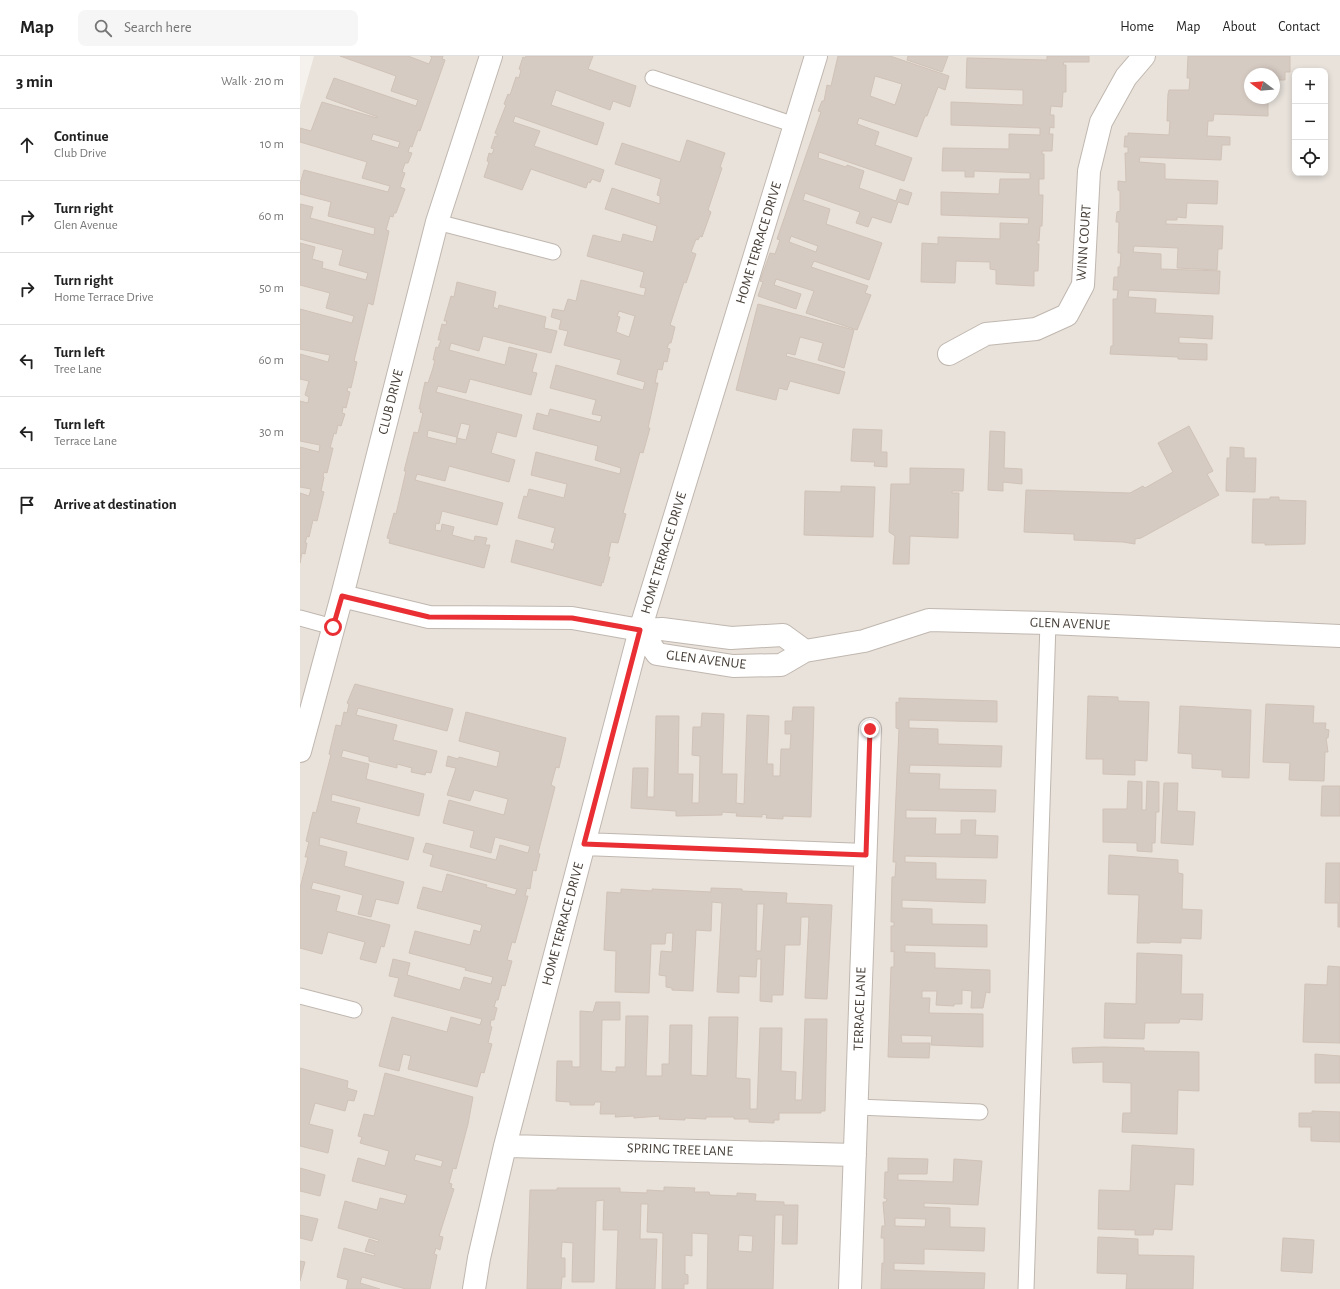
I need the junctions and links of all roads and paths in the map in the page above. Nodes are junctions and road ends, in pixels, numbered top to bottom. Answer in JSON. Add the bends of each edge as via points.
{"nodes":[{"id":1,"x":490,"y":56,"type":"edge"},
{"id":2,"x":816,"y":56,"type":"edge"},
{"id":3,"x":1144,"y":56,"type":"edge"},
{"id":4,"x":653,"y":78,"type":"dead end"},
{"id":5,"x":795,"y":125,"type":"junction"},
{"id":6,"x":437,"y":222,"type":"junction"},
{"id":7,"x":553,"y":252,"type":"dead end"},
{"id":8,"x":949,"y":354,"type":"dead end"},
{"id":9,"x":342,"y":596,"type":"junction"},
{"id":10,"x":300,"y":618,"type":"edge"},
{"id":11,"x":1048,"y":623,"type":"junction"},
{"id":12,"x":333,"y":627,"type":"junction"},
{"id":13,"x":640,"y":630,"type":"junction"},
{"id":14,"x":713,"y":636,"type":"junction"},
{"id":15,"x":1340,"y":636,"type":"edge"},
{"id":16,"x":805,"y":651,"type":"junction"},
{"id":17,"x":711,"y":663,"type":"junction"},
{"id":18,"x":870,"y":729,"type":"dead end"},
{"id":19,"x":300,"y":751,"type":"edge"},
{"id":20,"x":584,"y":844,"type":"junction"},
{"id":21,"x":866,"y":855,"type":"junction"},
{"id":22,"x":300,"y":996,"type":"edge"},
{"id":23,"x":354,"y":1010,"type":"dead end"},
{"id":24,"x":857,"y":1107,"type":"junction"},
{"id":25,"x":980,"y":1112,"type":"dead end"},
{"id":26,"x":505,"y":1146,"type":"junction"},
{"id":27,"x":855,"y":1155,"type":"junction"},
{"id":28,"x":474,"y":1289,"type":"edge"},
{"id":29,"x":850,"y":1289,"type":"edge"},
{"id":30,"x":1026,"y":1289,"type":"edge"}],
"edges":[{"from":1,"to":6,"type":"street","name":"CLUB DRIVE"},
{"from":2,"to":5,"type":"street","name":"HOME TERRACE DRIVE"},
{"from":3,"to":8,"type":"street","name":"WINN COURT","via":[[1126,77],[1101,122],[1089,171],[1083,285],[1066,316],[1036,329],[986,334]]},
{"from":4,"to":5,"type":"lane"},
{"from":5,"to":13,"type":"street","name":"HOME TERRACE DRIVE"},
{"from":6,"to":7,"type":"lane"},
{"from":6,"to":9,"type":"street","name":"CLUB DRIVE"},
{"from":9,"to":12,"type":"street","name":"CLUB DRIVE"},
{"from":9,"to":13,"type":"street","name":"GLEN AVENUE","via":[[429,617],[572,618]]},
{"from":10,"to":12,"type":"lane"},
{"from":11,"to":15,"type":"street","name":"GLEN AVENUE"},
{"from":11,"to":16,"type":"street","name":"GLEN AVENUE","via":[[929,620],[864,641]]},
{"from":11,"to":30,"type":"lane"},
{"from":12,"to":19,"type":"street","name":"CLUB DRIVE"},
{"from":13,"to":14,"type":"street","name":"GLEN AVENUE","via":[[662,629]]},
{"from":13,"to":17,"type":"street","name":"GLEN AVENUE","via":[[657,654]]},
{"from":13,"to":20,"type":"street","name":"HOME TERRACE DRIVE"},
{"from":14,"to":16,"type":"street","name":"GLEN AVENUE","via":[[731,638],[783,635]]},
{"from":14,"to":17,"type":"street"},
{"from":16,"to":17,"type":"street","name":"GLEN AVENUE","via":[[781,665],[733,666]]},
{"from":18,"to":21,"type":"street","name":"TERRACE LANE"},
{"from":20,"to":21,"type":"street"},
{"from":20,"to":26,"type":"street","name":"HOME TERRACE DRIVE"},
{"from":21,"to":24,"type":"street","name":"TERRACE LANE"},
{"from":22,"to":23,"type":"lane"},
{"from":24,"to":25,"type":"lane"},
{"from":24,"to":27,"type":"street","name":"TERRACE LANE"},
{"from":26,"to":27,"type":"street","name":"SPRING TREE LANE"},
{"from":26,"to":28,"type":"street","name":"HOME TERRACE DRIVE","via":[[478,1258]]},
{"from":27,"to":29,"type":"street","name":"TERRACE LANE"}]}
